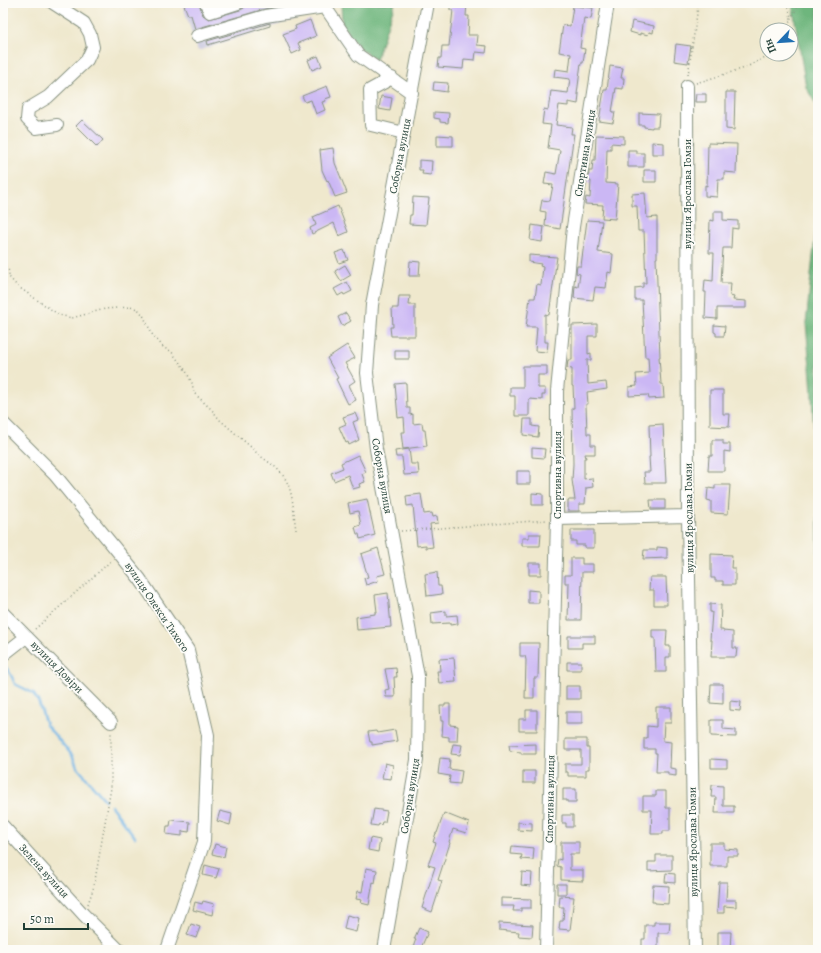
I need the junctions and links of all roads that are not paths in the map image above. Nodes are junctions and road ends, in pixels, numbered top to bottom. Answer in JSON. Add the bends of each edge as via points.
{"nodes":[{"id":1,"x":53,"y":3,"type":"edge"},
{"id":2,"x":206,"y":3,"type":"edge"},
{"id":3,"x":238,"y":3,"type":"edge"},
{"id":4,"x":428,"y":3,"type":"edge"},
{"id":5,"x":608,"y":3,"type":"edge"},
{"id":6,"x":325,"y":5,"type":"edge"},
{"id":7,"x":197,"y":36,"type":"dead end"},
{"id":8,"x":392,"y":78,"type":"junction"},
{"id":9,"x":687,"y":86,"type":"road end"},
{"id":10,"x":412,"y":93,"type":"junction"},
{"id":11,"x":57,"y":124,"type":"dead end"},
{"id":12,"x":404,"y":133,"type":"junction"},
{"id":13,"x":3,"y":423,"type":"edge"},
{"id":14,"x":688,"y":516,"type":"junction"},
{"id":15,"x":557,"y":519,"type":"junction"},
{"id":16,"x":3,"y":613,"type":"edge"},
{"id":17,"x":26,"y":637,"type":"junction"},
{"id":18,"x":3,"y":655,"type":"edge"},
{"id":19,"x":111,"y":722,"type":"road end"},
{"id":20,"x":3,"y":826,"type":"edge"},
{"id":21,"x":119,"y":950,"type":"edge"},
{"id":22,"x":167,"y":950,"type":"edge"},
{"id":23,"x":384,"y":950,"type":"edge"},
{"id":24,"x":546,"y":950,"type":"edge"},
{"id":25,"x":695,"y":950,"type":"edge"}],
"edges":[{"from":1,"to":11,"type":"street","via":[[84,23],[93,47],[87,60],[48,98],[28,109],[27,119],[36,128]]},
{"from":2,"to":3,"type":"street","via":[[210,12]]},
{"from":4,"to":10,"type":"street","name":"Соборна вулиця"},
{"from":5,"to":15,"type":"street","name":"Спортивна вулиця","via":[[573,227],[557,391]]},
{"from":6,"to":7,"type":"street","via":[[265,16]]},
{"from":6,"to":8,"type":"street","via":[[358,55]]},
{"from":8,"to":10,"type":"street"},
{"from":8,"to":12,"type":"street","via":[[370,90],[371,125]]},
{"from":9,"to":14,"type":"street","name":"вулиця Ярослава Гомзи"},
{"from":10,"to":12,"type":"street","name":"Соборна вулиця"},
{"from":12,"to":23,"type":"street","name":"Соборна вулиця","via":[[372,304],[367,373],[376,449],[418,676],[416,760]]},
{"from":13,"to":22,"type":"street","name":"вулиця Олекси Тихого","via":[[56,475],[140,579],[188,650],[208,735],[204,842]]},
{"from":14,"to":15,"type":"street"},
{"from":14,"to":25,"type":"street","name":"вулиця Ярослава Гомзи"},
{"from":15,"to":24,"type":"street","name":"Спортивна вулиця"},
{"from":16,"to":17,"type":"street","name":"вулиця Довіри"},
{"from":17,"to":18,"type":"street"},
{"from":17,"to":19,"type":"street","name":"вулиця Довіри"},
{"from":20,"to":21,"type":"street","name":"Зелена вулиця"}]}
